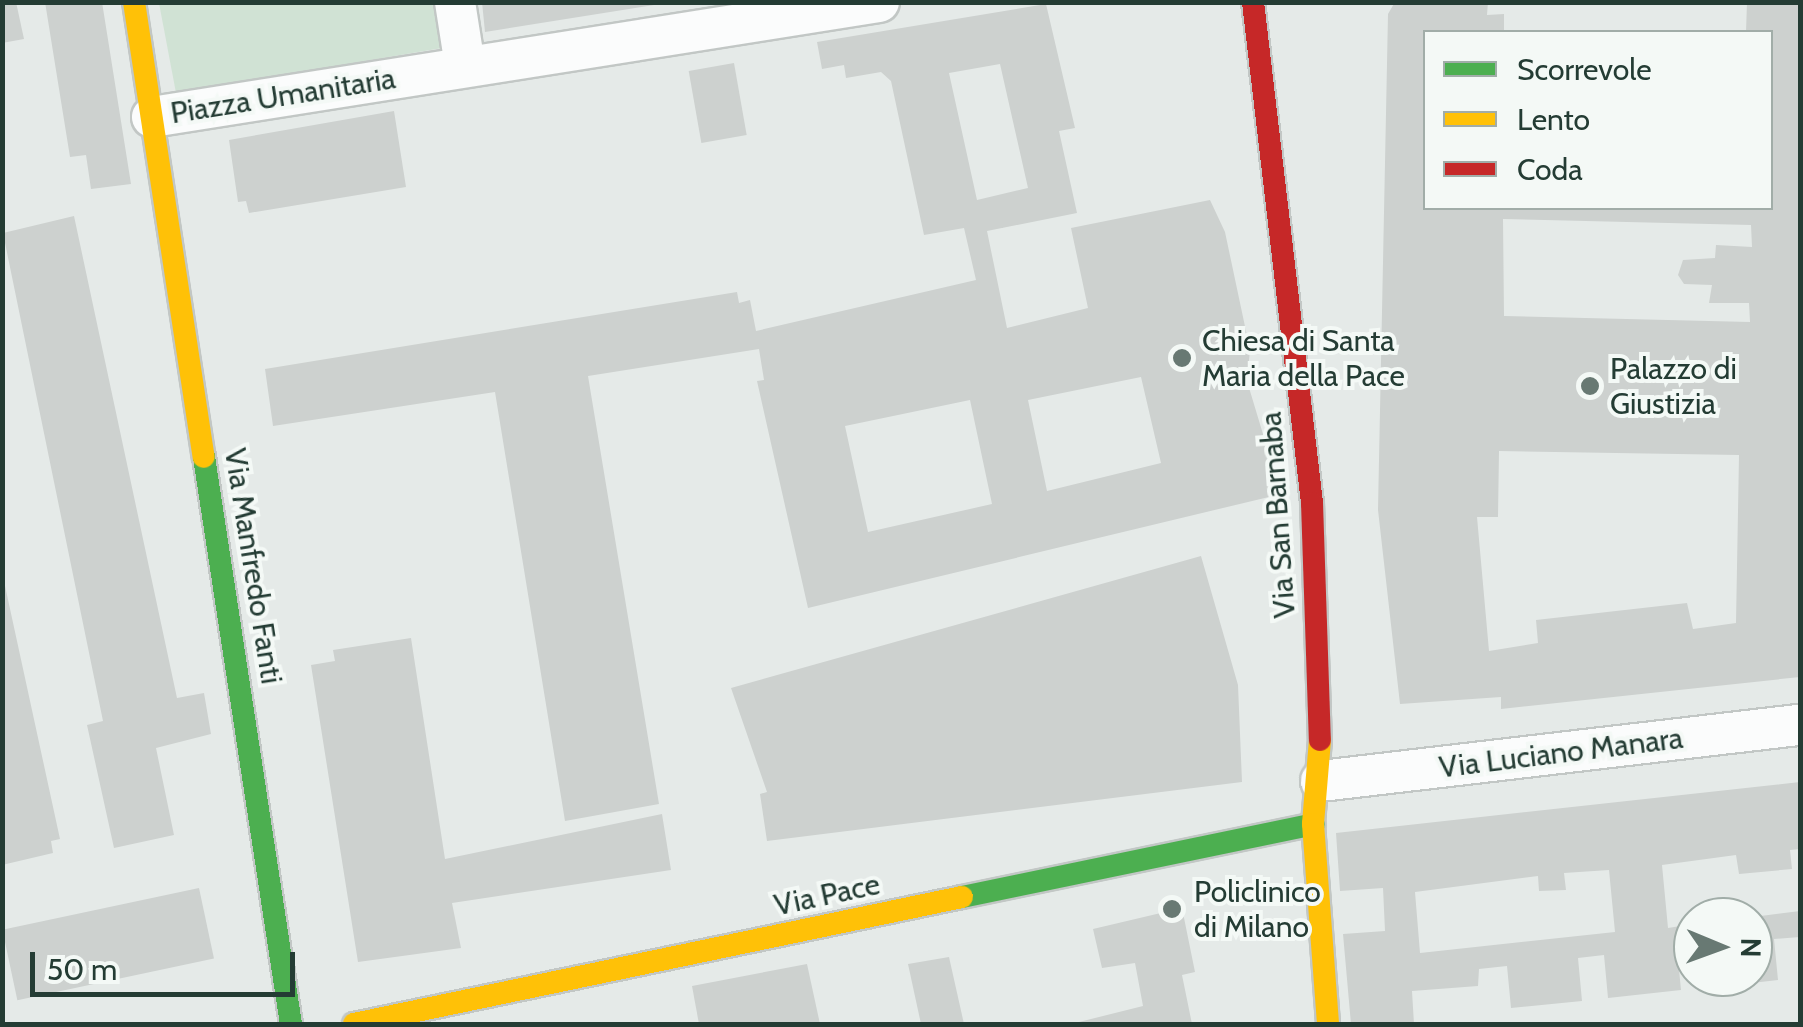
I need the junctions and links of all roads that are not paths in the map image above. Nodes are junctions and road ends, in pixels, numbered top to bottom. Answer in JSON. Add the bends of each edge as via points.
{"nodes":[{"id":1,"x":134,"y":2,"type":"edge"},
{"id":2,"x":456,"y":2,"type":"edge"},
{"id":3,"x":879,"y":2,"type":"edge"},
{"id":4,"x":1253,"y":2,"type":"edge"},
{"id":5,"x":465,"y":66,"type":"junction"},
{"id":6,"x":152,"y":117,"type":"junction"},
{"id":7,"x":1800,"y":724,"type":"edge"},
{"id":8,"x":1321,"y":780,"type":"junction"},
{"id":9,"x":1313,"y":824,"type":"junction"},
{"id":10,"x":291,"y":1024,"type":"edge"},
{"id":11,"x":354,"y":1024,"type":"edge"},
{"id":12,"x":1328,"y":1024,"type":"edge"}],
"edges":[{"from":1,"to":6,"type":"street","name":"Piazza Umanitaria"},
{"from":2,"to":5,"type":"street"},
{"from":3,"to":5,"type":"street","name":"Piazza Umanitaria"},
{"from":4,"to":8,"type":"street","name":"Via San Barnaba","via":[[1312,503]]},
{"from":5,"to":6,"type":"street","name":"Piazza Umanitaria"},
{"from":6,"to":10,"type":"street","name":"Via Manfredo Fanti","via":[[271,860]]},
{"from":7,"to":8,"type":"street","name":"Via Luciano Manara"},
{"from":8,"to":9,"type":"street","name":"Via San Barnaba"},
{"from":9,"to":11,"type":"street","name":"Via Pace"},
{"from":9,"to":12,"type":"street","name":"Via San Barnaba"}]}
